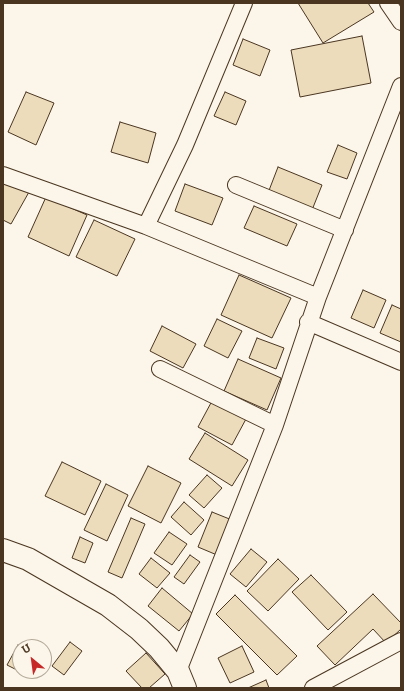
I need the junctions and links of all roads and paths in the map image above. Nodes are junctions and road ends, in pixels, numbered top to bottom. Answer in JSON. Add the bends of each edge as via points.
{"nodes":[{"id":1,"x":244,"y":3,"type":"edge"},
{"id":2,"x":388,"y":3,"type":"edge"},
{"id":3,"x":401,"y":22,"type":"edge"},
{"id":4,"x":401,"y":86,"type":"edge"},
{"id":5,"x":3,"y":175,"type":"edge"},
{"id":6,"x":236,"y":185,"type":"dead end"},
{"id":7,"x":146,"y":226,"type":"junction"},
{"id":8,"x":345,"y":230,"type":"junction"},
{"id":9,"x":318,"y":297,"type":"junction"},
{"id":10,"x":308,"y":322,"type":"junction"},
{"id":11,"x":401,"y":362,"type":"edge"},
{"id":12,"x":160,"y":369,"type":"dead end"},
{"id":13,"x":275,"y":425,"type":"junction"},
{"id":14,"x":3,"y":550,"type":"edge"},
{"id":15,"x":401,"y":641,"type":"edge"},
{"id":16,"x":182,"y":679,"type":"edge"},
{"id":17,"x":313,"y":688,"type":"edge"}],
"edges":[{"from":1,"to":7,"type":"street","via":[[185,145]]},
{"from":2,"to":3,"type":"street"},
{"from":4,"to":8,"type":"street"},
{"from":5,"to":7,"type":"street"},
{"from":6,"to":8,"type":"street"},
{"from":7,"to":9,"type":"street"},
{"from":8,"to":9,"type":"street"},
{"from":9,"to":10,"type":"street"},
{"from":10,"to":11,"type":"street"},
{"from":10,"to":13,"type":"street"},
{"from":12,"to":13,"type":"street"},
{"from":13,"to":16,"type":"street"},
{"from":14,"to":16,"type":"highway","via":[[28,559],[108,605],[154,643]]},
{"from":15,"to":17,"type":"street"}]}
